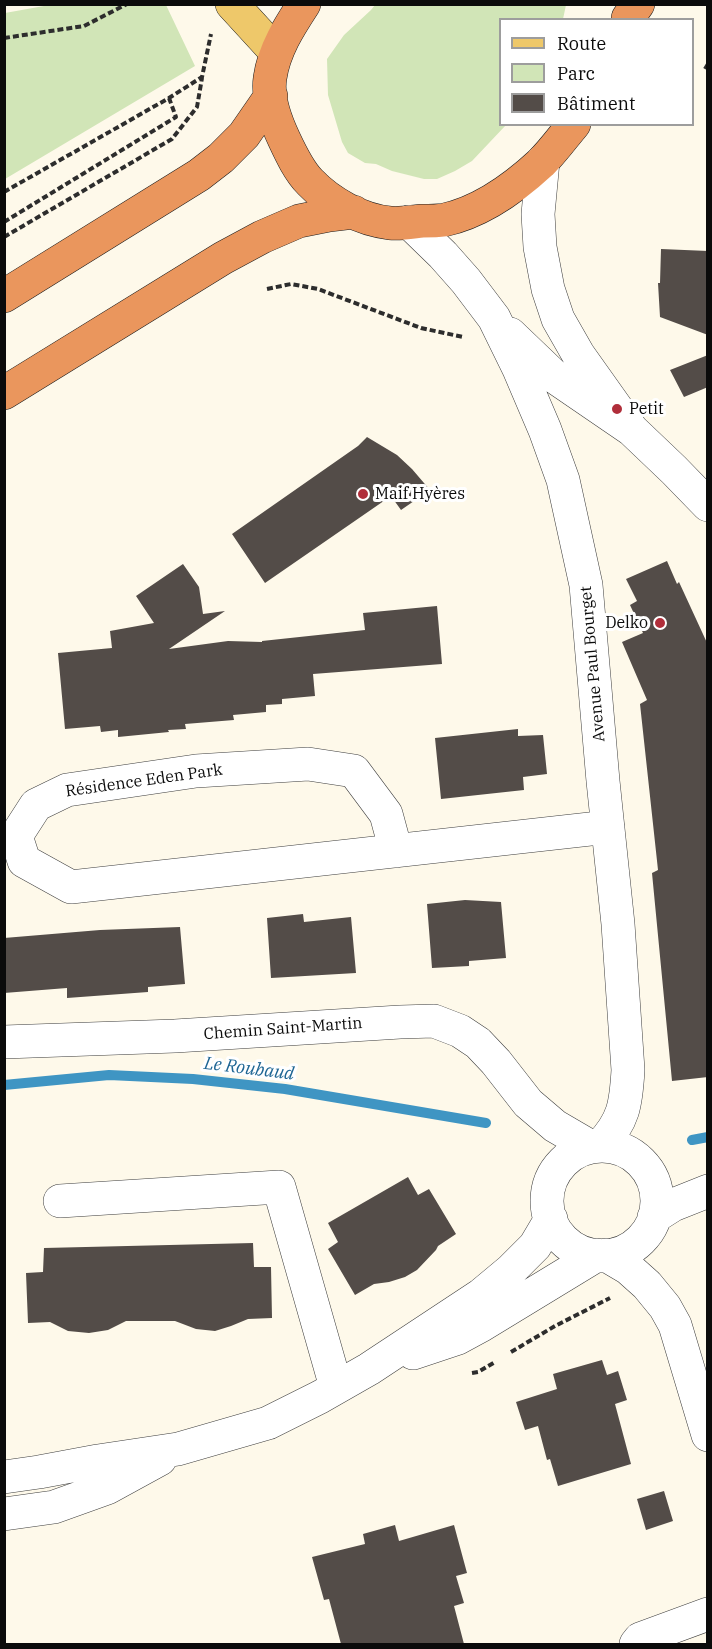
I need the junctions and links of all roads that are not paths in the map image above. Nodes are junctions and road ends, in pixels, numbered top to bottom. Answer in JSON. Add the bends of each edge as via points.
{"nodes":[{"id":1,"x":232,"y":4,"type":"edge"},
{"id":2,"x":304,"y":4,"type":"edge"},
{"id":3,"x":276,"y":52,"type":"junction"},
{"id":4,"x":271,"y":96,"type":"junction"},
{"id":5,"x":572,"y":126,"type":"edge"},
{"id":6,"x":543,"y":161,"type":"junction"},
{"id":7,"x":354,"y":212,"type":"junction"},
{"id":8,"x":410,"y":222,"type":"junction"},
{"id":9,"x":4,"y":296,"type":"edge"},
{"id":10,"x":494,"y":318,"type":"junction"},
{"id":11,"x":4,"y":393,"type":"edge"},
{"id":12,"x":632,"y":430,"type":"junction"},
{"id":13,"x":708,"y":505,"type":"edge"},
{"id":14,"x":608,"y":827,"type":"junction"},
{"id":15,"x":396,"y":851,"type":"junction"},
{"id":16,"x":4,"y":1042,"type":"edge"},
{"id":17,"x":528,"y":1103,"type":"junction"},
{"id":18,"x":595,"y":1146,"type":"junction"},
{"id":19,"x":708,"y":1191,"type":"edge"},
{"id":20,"x":60,"y":1201,"type":"dead end"},
{"id":21,"x":549,"y":1206,"type":"junction"},
{"id":22,"x":654,"y":1220,"type":"junction"},
{"id":23,"x":602,"y":1255,"type":"junction"},
{"id":24,"x":665,"y":1307,"type":"junction"},
{"id":25,"x":369,"y":1369,"type":"junction"},
{"id":26,"x":336,"y":1387,"type":"junction"},
{"id":27,"x":708,"y":1435,"type":"edge"},
{"id":28,"x":177,"y":1449,"type":"junction"},
{"id":29,"x":4,"y":1476,"type":"edge"},
{"id":30,"x":4,"y":1514,"type":"edge"},
{"id":31,"x":708,"y":1614,"type":"edge"},
{"id":32,"x":636,"y":1644,"type":"edge"}],
"edges":[{"from":1,"to":3,"type":"main road"},
{"from":2,"to":3,"type":"highway"},
{"from":3,"to":4,"type":"highway","via":[[269,81]]},
{"from":4,"to":7,"type":"highway","via":[[281,133],[309,181]]},
{"from":4,"to":9,"type":"highway","via":[[244,135],[199,176]]},
{"from":5,"to":6,"type":"highway"},
{"from":6,"to":8,"type":"highway","via":[[507,192],[473,210],[444,220]]},
{"from":6,"to":12,"type":"street","via":[[538,214],[540,247],[551,299],[578,354]]},
{"from":7,"to":8,"type":"highway","via":[[391,223]]},
{"from":7,"to":11,"type":"highway","via":[[299,221],[262,237]]},
{"from":8,"to":10,"type":"street","name":"Avenue Paul Bourget","via":[[466,281]]},
{"from":10,"to":12,"type":"street","via":[[556,378]]},
{"from":10,"to":14,"type":"street","name":"Avenue Paul Bourget","via":[[548,437],[586,585]]},
{"from":12,"to":13,"type":"street"},
{"from":14,"to":15,"type":"street","name":"Résidence Eden Park"},
{"from":14,"to":18,"type":"street","name":"Avenue Paul Bourget","via":[[628,1070],[619,1120],[608,1138]]},
{"from":15,"to":15,"type":"street","name":"Résidence Eden Park","via":[[70,887],[24,861],[16,836],[36,805],[67,790],[196,771],[308,764],[354,771],[386,814]]},
{"from":16,"to":17,"type":"street","name":"Chemin Saint-Martin","via":[[434,1021],[505,1054]]},
{"from":17,"to":18,"type":"street","name":"Chemin Saint-Martin","via":[[555,1126]]},
{"from":17,"to":21,"type":"street","name":"Chemin Saint-Martin","via":[[545,1147]]},
{"from":18,"to":21,"type":"street","via":[[575,1153],[563,1163],[554,1176]]},
{"from":18,"to":22,"type":"street","via":[[616,1147],[643,1164],[656,1191]]},
{"from":19,"to":22,"type":"street","via":[[673,1205]]},
{"from":20,"to":26,"type":"street","via":[[279,1187]]},
{"from":21,"to":23,"type":"street","via":[[558,1233],[569,1244]]},
{"from":21,"to":25,"type":"street","via":[[535,1246],[511,1270],[481,1295]]},
{"from":22,"to":23,"type":"street","via":[[634,1246]]},
{"from":22,"to":24,"type":"street","via":[[653,1252]]},
{"from":23,"to":24,"type":"street","via":[[628,1268]]},
{"from":23,"to":25,"type":"street","via":[[458,1338]]},
{"from":24,"to":27,"type":"street","via":[[675,1325]]},
{"from":25,"to":26,"type":"street"},
{"from":26,"to":28,"type":"street","via":[[268,1423]]},
{"from":28,"to":29,"type":"street"},
{"from":28,"to":30,"type":"street","via":[[107,1488],[54,1507]]},
{"from":31,"to":32,"type":"street","via":[[640,1639]]}]}
